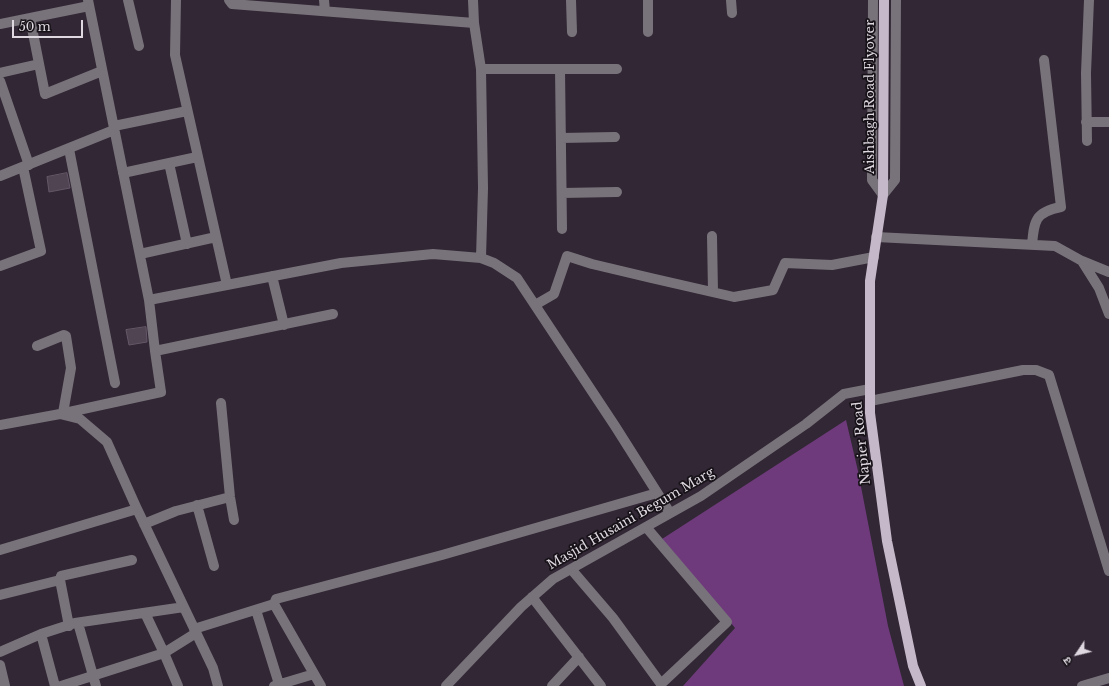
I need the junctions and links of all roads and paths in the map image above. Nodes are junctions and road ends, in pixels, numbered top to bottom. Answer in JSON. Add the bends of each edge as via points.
{"nodes":[{"id":1,"x":128,"y":0,"type":"edge"},
{"id":2,"x":176,"y":0,"type":"edge"},
{"id":3,"x":229,"y":0,"type":"edge"},
{"id":4,"x":324,"y":0,"type":"edge"},
{"id":5,"x":474,"y":0,"type":"edge"},
{"id":6,"x":571,"y":0,"type":"edge"},
{"id":7,"x":648,"y":0,"type":"edge"},
{"id":8,"x":731,"y":0,"type":"edge"},
{"id":9,"x":873,"y":0,"type":"edge"},
{"id":10,"x":884,"y":0,"type":"edge"},
{"id":11,"x":896,"y":0,"type":"edge"},
{"id":12,"x":1089,"y":0,"type":"edge"},
{"id":13,"x":88,"y":3,"type":"edge"},
{"id":14,"x":269,"y":3,"type":"edge"},
{"id":15,"x":325,"y":12,"type":"junction"},
{"id":16,"x":732,"y":13,"type":"dead end"},
{"id":17,"x":30,"y":18,"type":"junction"},
{"id":18,"x":474,"y":23,"type":"junction"},
{"id":19,"x":0,"y":24,"type":"edge"},
{"id":20,"x":572,"y":32,"type":"dead end"},
{"id":21,"x":648,"y":32,"type":"dead end"},
{"id":22,"x":139,"y":46,"type":"dead end"},
{"id":23,"x":1044,"y":60,"type":"dead end"},
{"id":24,"x":39,"y":64,"type":"junction"},
{"id":25,"x":481,"y":69,"type":"junction"},
{"id":26,"x":560,"y":69,"type":"junction"},
{"id":27,"x":617,"y":69,"type":"dead end"},
{"id":28,"x":102,"y":71,"type":"junction"},
{"id":29,"x":0,"y":73,"type":"edge"},
{"id":30,"x":0,"y":81,"type":"edge"},
{"id":31,"x":187,"y":111,"type":"junction"},
{"id":32,"x":1086,"y":122,"type":"junction"},
{"id":33,"x":1109,"y":122,"type":"edge"},
{"id":34,"x":114,"y":128,"type":"junction"},
{"id":35,"x":615,"y":137,"type":"dead end"},
{"id":36,"x":561,"y":138,"type":"junction"},
{"id":37,"x":1087,"y":140,"type":"dead end"},
{"id":38,"x":69,"y":149,"type":"junction"},
{"id":39,"x":197,"y":157,"type":"junction"},
{"id":40,"x":169,"y":163,"type":"junction"},
{"id":41,"x":26,"y":166,"type":"junction"},
{"id":42,"x":123,"y":173,"type":"junction"},
{"id":43,"x":0,"y":176,"type":"edge"},
{"id":44,"x":617,"y":192,"type":"dead end"},
{"id":45,"x":562,"y":193,"type":"junction"},
{"id":46,"x":883,"y":195,"type":"junction"},
{"id":47,"x":562,"y":229,"type":"dead end"},
{"id":48,"x":712,"y":236,"type":"dead end"},
{"id":49,"x":216,"y":237,"type":"junction"},
{"id":50,"x":876,"y":237,"type":"junction"},
{"id":51,"x":187,"y":244,"type":"junction"},
{"id":52,"x":1032,"y":245,"type":"junction"},
{"id":53,"x":140,"y":254,"type":"junction"},
{"id":54,"x":874,"y":257,"type":"junction"},
{"id":55,"x":481,"y":258,"type":"junction"},
{"id":56,"x":1082,"y":261,"type":"junction"},
{"id":57,"x":0,"y":266,"type":"edge"},
{"id":58,"x":1109,"y":272,"type":"edge"},
{"id":59,"x":272,"y":276,"type":"junction"},
{"id":60,"x":227,"y":285,"type":"junction"},
{"id":61,"x":713,"y":292,"type":"junction"},
{"id":62,"x":149,"y":300,"type":"junction"},
{"id":63,"x":535,"y":305,"type":"junction"},
{"id":64,"x":333,"y":314,"type":"dead end"},
{"id":65,"x":1109,"y":314,"type":"edge"},
{"id":66,"x":284,"y":325,"type":"junction"},
{"id":67,"x":36,"y":346,"type":"dead end"},
{"id":68,"x":155,"y":351,"type":"junction"},
{"id":69,"x":115,"y":382,"type":"dead end"},
{"id":70,"x":870,"y":389,"type":"junction"},
{"id":71,"x":870,"y":401,"type":"junction"},
{"id":72,"x":221,"y":403,"type":"dead end"},
{"id":73,"x":61,"y":413,"type":"junction"},
{"id":74,"x":0,"y":425,"type":"edge"},
{"id":75,"x":657,"y":493,"type":"junction"},
{"id":76,"x":230,"y":497,"type":"junction"},
{"id":77,"x":197,"y":505,"type":"junction"},
{"id":78,"x":136,"y":509,"type":"junction"},
{"id":79,"x":670,"y":513,"type":"junction"},
{"id":80,"x":234,"y":520,"type":"dead end"},
{"id":81,"x":144,"y":524,"type":"junction"},
{"id":82,"x":646,"y":527,"type":"junction"},
{"id":83,"x":0,"y":550,"type":"edge"},
{"id":84,"x":132,"y":560,"type":"dead end"},
{"id":85,"x":214,"y":566,"type":"dead end"},
{"id":86,"x":571,"y":569,"type":"junction"},
{"id":87,"x":1109,"y":571,"type":"edge"},
{"id":88,"x":60,"y":580,"type":"junction"},
{"id":89,"x":0,"y":595,"type":"edge"},
{"id":90,"x":532,"y":597,"type":"junction"},
{"id":91,"x":274,"y":604,"type":"junction"},
{"id":92,"x":184,"y":607,"type":"junction"},
{"id":93,"x":256,"y":610,"type":"junction"},
{"id":94,"x":145,"y":613,"type":"junction"},
{"id":95,"x":74,"y":624,"type":"junction"},
{"id":96,"x":195,"y":631,"type":"junction"},
{"id":97,"x":40,"y":634,"type":"junction"},
{"id":98,"x":0,"y":652,"type":"edge"},
{"id":99,"x":164,"y":653,"type":"junction"},
{"id":100,"x":579,"y":657,"type":"junction"},
{"id":101,"x":0,"y":665,"type":"edge"},
{"id":102,"x":314,"y":674,"type":"junction"},
{"id":103,"x":92,"y":676,"type":"junction"},
{"id":104,"x":1109,"y":678,"type":"edge"},
{"id":105,"x":276,"y":685,"type":"edge"},
{"id":106,"x":661,"y":685,"type":"edge"},
{"id":107,"x":5,"y":686,"type":"edge"},
{"id":108,"x":55,"y":686,"type":"edge"},
{"id":109,"x":61,"y":686,"type":"edge"},
{"id":110,"x":96,"y":686,"type":"edge"},
{"id":111,"x":178,"y":686,"type":"edge"},
{"id":112,"x":217,"y":686,"type":"edge"},
{"id":113,"x":321,"y":686,"type":"edge"},
{"id":114,"x":446,"y":686,"type":"edge"},
{"id":115,"x":552,"y":686,"type":"edge"},
{"id":116,"x":602,"y":686,"type":"edge"},
{"id":117,"x":921,"y":686,"type":"edge"},
{"id":118,"x":1082,"y":686,"type":"edge"}],
"edges":[{"from":1,"to":22,"type":"street"},
{"from":2,"to":31,"type":"street","via":[[175,55]]},
{"from":3,"to":14,"type":"street","via":[[232,4]]},
{"from":4,"to":15,"type":"street"},
{"from":5,"to":18,"type":"street"},
{"from":6,"to":20,"type":"street"},
{"from":7,"to":21,"type":"street"},
{"from":8,"to":16,"type":"street"},
{"from":9,"to":46,"type":"street","via":[[872,180]]},
{"from":10,"to":46,"type":"main road","name":"Aishbagh Road Flyover"},
{"from":11,"to":46,"type":"street","via":[[895,180]]},
{"from":12,"to":32,"type":"street"},
{"from":13,"to":17,"type":"street"},
{"from":13,"to":28,"type":"street"},
{"from":14,"to":15,"type":"street"},
{"from":15,"to":18,"type":"street"},
{"from":17,"to":19,"type":"street"},
{"from":17,"to":24,"type":"street"},
{"from":18,"to":25,"type":"street"},
{"from":23,"to":52,"type":"street","via":[[1061,208],[1041,215],[1034,225]]},
{"from":24,"to":28,"type":"street","via":[[45,94]]},
{"from":24,"to":29,"type":"street"},
{"from":25,"to":26,"type":"street"},
{"from":25,"to":55,"type":"street"},
{"from":26,"to":27,"type":"street"},
{"from":26,"to":36,"type":"street"},
{"from":28,"to":34,"type":"street"},
{"from":30,"to":41,"type":"street"},
{"from":31,"to":34,"type":"street"},
{"from":31,"to":39,"type":"street"},
{"from":32,"to":33,"type":"street"},
{"from":32,"to":37,"type":"street"},
{"from":34,"to":38,"type":"street"},
{"from":34,"to":42,"type":"street"},
{"from":35,"to":36,"type":"street"},
{"from":36,"to":45,"type":"street"},
{"from":38,"to":41,"type":"street"},
{"from":38,"to":69,"type":"street"},
{"from":39,"to":40,"type":"street"},
{"from":39,"to":49,"type":"street"},
{"from":40,"to":42,"type":"street"},
{"from":40,"to":51,"type":"street"},
{"from":41,"to":43,"type":"street"},
{"from":41,"to":57,"type":"street","via":[[41,251]]},
{"from":42,"to":53,"type":"street"},
{"from":44,"to":45,"type":"street"},
{"from":45,"to":47,"type":"street"},
{"from":46,"to":50,"type":"main road","name":"Napier Road"},
{"from":48,"to":61,"type":"street"},
{"from":49,"to":51,"type":"street"},
{"from":49,"to":60,"type":"street"},
{"from":50,"to":52,"type":"street"},
{"from":50,"to":54,"type":"main road","name":"Napier Road"},
{"from":51,"to":53,"type":"street"},
{"from":52,"to":56,"type":"street","via":[[1055,246]]},
{"from":53,"to":62,"type":"street"},
{"from":54,"to":61,"type":"street","via":[[832,264],[785,263],[773,290],[734,297]]},
{"from":54,"to":70,"type":"main road","name":"Napier Road","via":[[870,281]]},
{"from":55,"to":59,"type":"street","via":[[433,254],[341,263]]},
{"from":55,"to":63,"type":"street","via":[[517,278]]},
{"from":56,"to":58,"type":"street"},
{"from":56,"to":65,"type":"street","via":[[1099,288]]},
{"from":59,"to":60,"type":"street"},
{"from":59,"to":66,"type":"street"},
{"from":60,"to":62,"type":"street"},
{"from":61,"to":63,"type":"street","via":[[567,256],[554,294]]},
{"from":62,"to":68,"type":"street"},
{"from":63,"to":75,"type":"street"},
{"from":64,"to":66,"type":"street"},
{"from":66,"to":68,"type":"street"},
{"from":67,"to":73,"type":"street","via":[[66,336],[71,368]]},
{"from":68,"to":73,"type":"street","via":[[162,392]]},
{"from":70,"to":71,"type":"main road","name":"Napier Road"},
{"from":70,"to":79,"type":"street","name":"Masjid Husaini Begum Marg","via":[[844,394],[806,424],[701,496]]},
{"from":71,"to":87,"type":"street","via":[[1023,370],[1049,374]]},
{"from":71,"to":117,"type":"main road","name":"Napier Road","via":[[887,541],[913,666]]},
{"from":72,"to":76,"type":"street"},
{"from":73,"to":74,"type":"street"},
{"from":73,"to":78,"type":"street","via":[[80,419],[107,442]]},
{"from":75,"to":79,"type":"street"},
{"from":75,"to":91,"type":"street","via":[[442,556],[276,600]]},
{"from":76,"to":77,"type":"street"},
{"from":76,"to":80,"type":"street"},
{"from":77,"to":81,"type":"street"},
{"from":77,"to":85,"type":"street"},
{"from":78,"to":81,"type":"street"},
{"from":78,"to":83,"type":"street"},
{"from":79,"to":82,"type":"street","name":"Masjid Husaini Begum Marg"},
{"from":81,"to":92,"type":"street"},
{"from":82,"to":86,"type":"street","name":"Masjid Husaini Begum Marg"},
{"from":82,"to":106,"type":"street","via":[[728,622]]},
{"from":84,"to":88,"type":"street","via":[[61,576]]},
{"from":86,"to":90,"type":"street","name":"Masjid Husaini Begum Marg"},
{"from":86,"to":106,"type":"street","via":[[613,618]]},
{"from":88,"to":89,"type":"street"},
{"from":88,"to":95,"type":"street"},
{"from":90,"to":100,"type":"street"},
{"from":90,"to":114,"type":"street","name":"Masjid Husaini Begum Marg"},
{"from":91,"to":93,"type":"street"},
{"from":91,"to":102,"type":"street"},
{"from":92,"to":94,"type":"street"},
{"from":92,"to":96,"type":"street"},
{"from":93,"to":96,"type":"street"},
{"from":93,"to":105,"type":"street"},
{"from":94,"to":95,"type":"street"},
{"from":94,"to":99,"type":"street"},
{"from":95,"to":97,"type":"street"},
{"from":95,"to":103,"type":"street"},
{"from":96,"to":99,"type":"street"},
{"from":96,"to":112,"type":"street","via":[[213,668]]},
{"from":97,"to":98,"type":"street"},
{"from":97,"to":108,"type":"street"},
{"from":99,"to":103,"type":"street"},
{"from":99,"to":111,"type":"street"},
{"from":100,"to":115,"type":"street"},
{"from":100,"to":116,"type":"street"},
{"from":101,"to":107,"type":"street"},
{"from":102,"to":105,"type":"street"},
{"from":102,"to":113,"type":"street"},
{"from":103,"to":109,"type":"street"},
{"from":103,"to":110,"type":"street"},
{"from":104,"to":118,"type":"street"}]}
